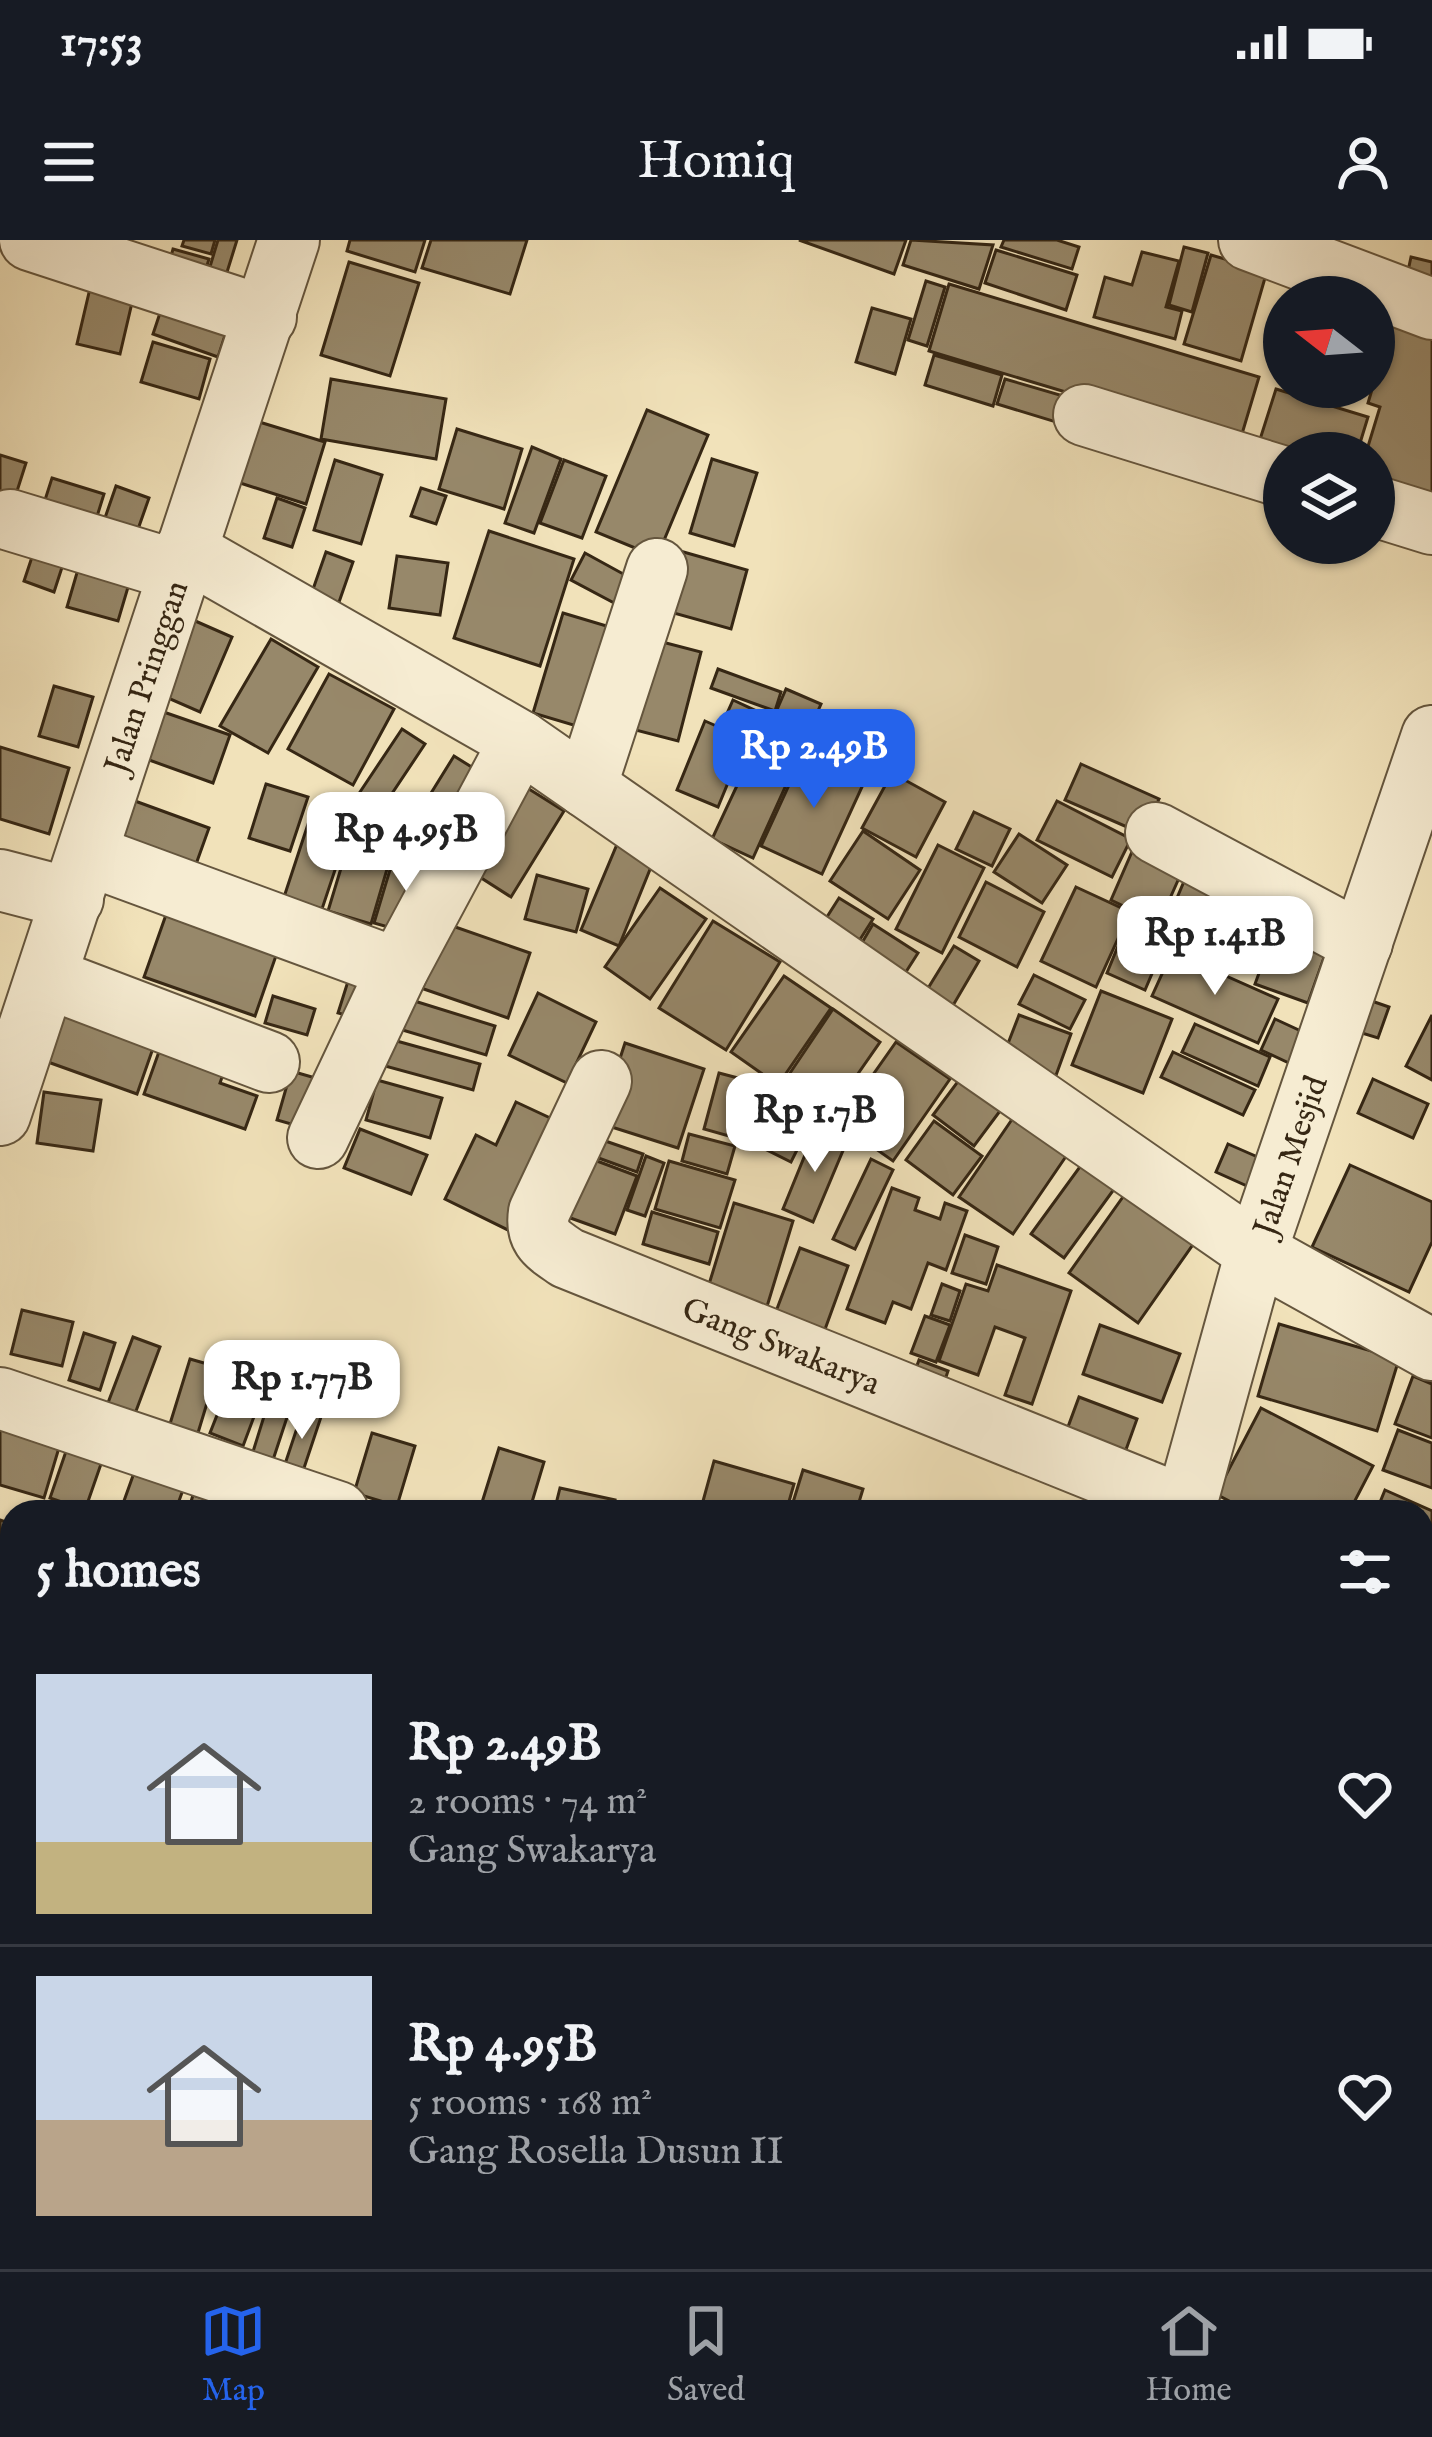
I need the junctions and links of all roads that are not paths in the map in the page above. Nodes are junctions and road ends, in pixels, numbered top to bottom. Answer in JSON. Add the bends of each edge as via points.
{"nodes":[{"id":1,"x":29,"y":240,"type":"edge"},
{"id":2,"x":289,"y":240,"type":"edge"},
{"id":3,"x":1249,"y":240,"type":"edge"},
{"id":4,"x":1432,"y":309,"type":"edge"},
{"id":5,"x":266,"y":317,"type":"junction"},
{"id":6,"x":1084,"y":415,"type":"dead end"},
{"id":7,"x":1263,"y":470,"type":"edge"},
{"id":8,"x":1395,"y":513,"type":"edge"},
{"id":9,"x":10,"y":520,"type":"dead end"},
{"id":10,"x":1432,"y":524,"type":"edge"},
{"id":11,"x":182,"y":560,"type":"junction"},
{"id":12,"x":657,"y":569,"type":"dead end"},
{"id":13,"x":1432,"y":736,"type":"edge"},
{"id":14,"x":520,"y":741,"type":"junction"},
{"id":15,"x":586,"y":787,"type":"junction"},
{"id":16,"x":1156,"y":833,"type":"dead end"},
{"id":17,"x":81,"y":877,"type":"junction"},
{"id":18,"x":0,"y":880,"type":"edge"},
{"id":19,"x":1362,"y":943,"type":"junction"},
{"id":20,"x":398,"y":969,"type":"junction"},
{"id":21,"x":48,"y":978,"type":"junction"},
{"id":22,"x":268,"y":1062,"type":"dead end"},
{"id":23,"x":602,"y":1081,"type":"dead end"},
{"id":24,"x":0,"y":1115,"type":"edge"},
{"id":25,"x":318,"y":1138,"type":"dead end"},
{"id":26,"x":1256,"y":1252,"type":"junction"},
{"id":27,"x":1432,"y":1350,"type":"edge"},
{"id":28,"x":0,"y":1398,"type":"edge"},
{"id":29,"x":302,"y":1500,"type":"edge"},
{"id":30,"x":1160,"y":1500,"type":"edge"},
{"id":31,"x":1188,"y":1500,"type":"edge"}],
"edges":[{"from":1,"to":5,"type":"street"},
{"from":2,"to":5,"type":"street","name":"Jalan Pringgan"},
{"from":3,"to":4,"type":"street"},
{"from":5,"to":11,"type":"street","name":"Jalan Pringgan"},
{"from":6,"to":7,"type":"street"},
{"from":8,"to":10,"type":"street"},
{"from":9,"to":11,"type":"street"},
{"from":11,"to":14,"type":"street"},
{"from":11,"to":17,"type":"street","name":"Jalan Pringgan"},
{"from":12,"to":15,"type":"street"},
{"from":13,"to":19,"type":"street","name":"Jalan Mesjid"},
{"from":14,"to":15,"type":"street"},
{"from":14,"to":20,"type":"street"},
{"from":15,"to":26,"type":"street"},
{"from":16,"to":19,"type":"street"},
{"from":17,"to":18,"type":"street"},
{"from":17,"to":20,"type":"street"},
{"from":17,"to":21,"type":"street","name":"Jalan Pringgan"},
{"from":19,"to":26,"type":"street","name":"Jalan Mesjid"},
{"from":20,"to":25,"type":"street"},
{"from":21,"to":22,"type":"street"},
{"from":21,"to":24,"type":"street","name":"Jalan Pringgan"},
{"from":23,"to":30,"type":"street","name":"Gang Swakarya","via":[[539,1212],[544,1242]]},
{"from":26,"to":27,"type":"street"},
{"from":26,"to":31,"type":"street","name":"Jalan Mesjid"},
{"from":28,"to":29,"type":"street"}]}
